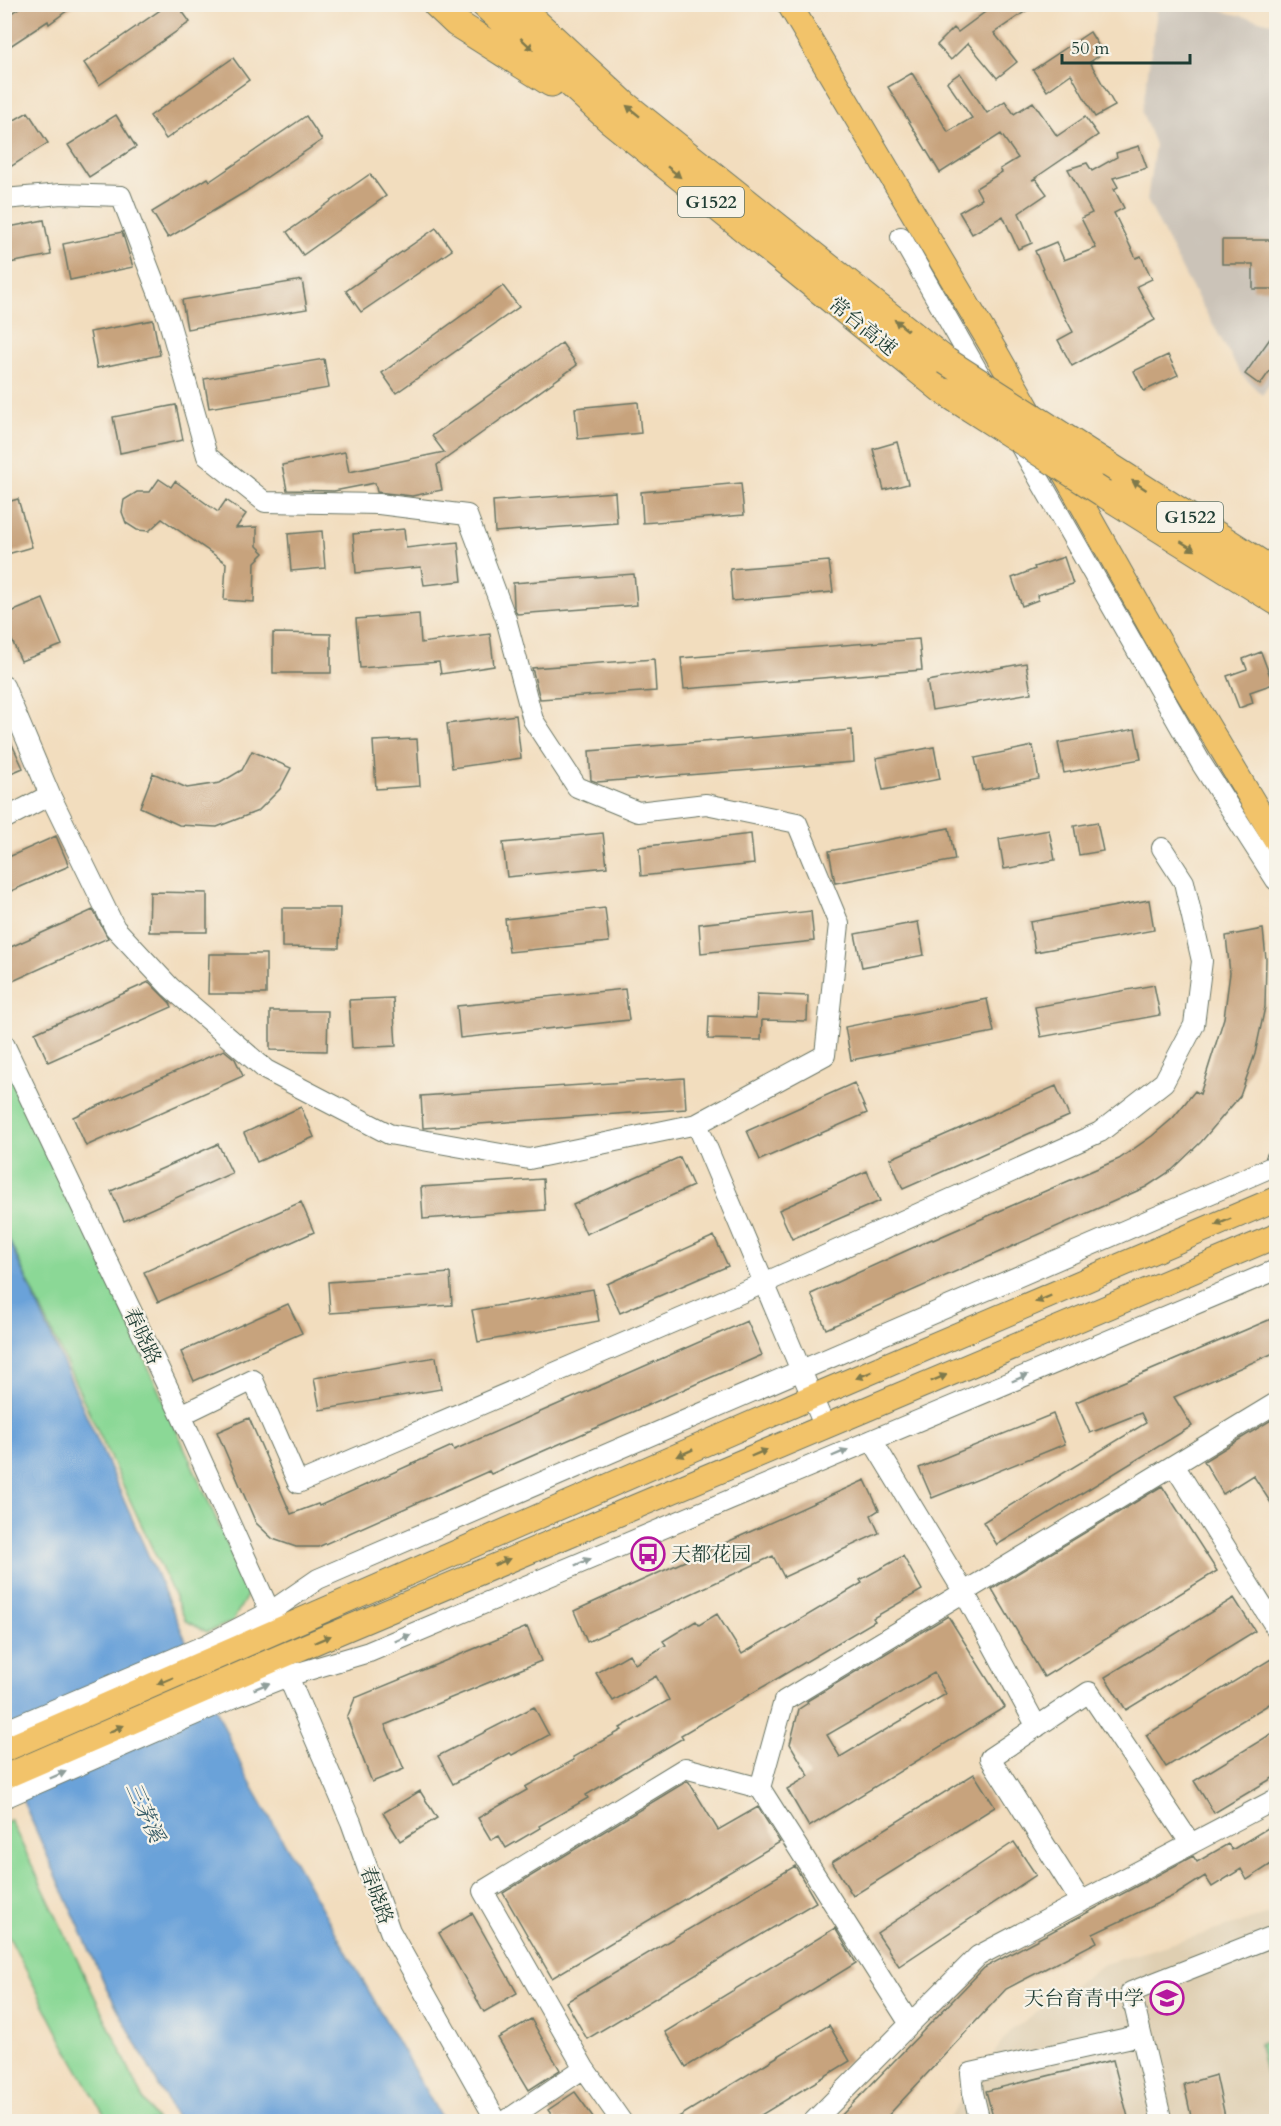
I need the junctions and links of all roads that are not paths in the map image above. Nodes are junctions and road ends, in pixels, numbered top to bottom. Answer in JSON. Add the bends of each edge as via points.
{"nodes":[{"id":1,"x":436,"y":4,"type":"edge"},
{"id":2,"x":484,"y":4,"type":"edge"},
{"id":3,"x":516,"y":4,"type":"edge"},
{"id":4,"x":789,"y":4,"type":"edge"},
{"id":5,"x":610,"y":120,"type":"junction"},
{"id":6,"x":4,"y":199,"type":"edge"},
{"id":7,"x":901,"y":237,"type":"dead end"},
{"id":8,"x":1276,"y":573,"type":"edge"},
{"id":9,"x":1276,"y":601,"type":"edge"},
{"id":10,"x":4,"y":686,"type":"edge"},
{"id":11,"x":50,"y":795,"type":"junction"},
{"id":12,"x":4,"y":819,"type":"edge"},
{"id":13,"x":1276,"y":840,"type":"edge"},
{"id":14,"x":1162,"y":848,"type":"dead end"},
{"id":15,"x":1276,"y":880,"type":"edge"},
{"id":16,"x":4,"y":1044,"type":"edge"},
{"id":17,"x":697,"y":1124,"type":"junction"},
{"id":18,"x":1276,"y":1159,"type":"edge"},
{"id":19,"x":1276,"y":1199,"type":"edge"},
{"id":20,"x":1276,"y":1236,"type":"edge"},
{"id":21,"x":1276,"y":1270,"type":"edge"},
{"id":22,"x":764,"y":1283,"type":"junction"},
{"id":23,"x":801,"y":1370,"type":"junction"},
{"id":24,"x":812,"y":1397,"type":"junction"},
{"id":25,"x":1276,"y":1403,"type":"edge"},
{"id":26,"x":181,"y":1416,"type":"junction"},
{"id":27,"x":825,"y":1425,"type":"junction"},
{"id":28,"x":872,"y":1440,"type":"junction"},
{"id":29,"x":1174,"y":1465,"type":"junction"},
{"id":30,"x":965,"y":1594,"type":"junction"},
{"id":31,"x":274,"y":1621,"type":"junction"},
{"id":32,"x":1276,"y":1628,"type":"edge"},
{"id":33,"x":284,"y":1666,"type":"junction"},
{"id":34,"x":223,"y":1669,"type":"junction"},
{"id":35,"x":1037,"y":1727,"type":"junction"},
{"id":36,"x":4,"y":1731,"type":"edge"},
{"id":37,"x":4,"y":1750,"type":"edge"},
{"id":38,"x":4,"y":1777,"type":"edge"},
{"id":39,"x":760,"y":1788,"type":"junction"},
{"id":40,"x":4,"y":1798,"type":"edge"},
{"id":41,"x":1276,"y":1799,"type":"edge"},
{"id":42,"x":1191,"y":1844,"type":"junction"},
{"id":43,"x":1080,"y":1902,"type":"junction"},
{"id":44,"x":1276,"y":1935,"type":"edge"},
{"id":45,"x":910,"y":2024,"type":"junction"},
{"id":46,"x":1141,"y":2035,"type":"junction"},
{"id":47,"x":584,"y":2068,"type":"junction"},
{"id":48,"x":497,"y":2121,"type":"edge"},
{"id":49,"x":504,"y":2121,"type":"edge"},
{"id":50,"x":622,"y":2121,"type":"edge"},
{"id":51,"x":813,"y":2121,"type":"edge"},
{"id":52,"x":980,"y":2121,"type":"edge"},
{"id":53,"x":1162,"y":2121,"type":"edge"}],
"edges":[{"from":1,"to":5,"type":"highway","via":[[456,23]]},
{"from":2,"to":5,"type":"highway","name":"常台高速","number":"G1522","one_way":true},
{"from":8,"to":3,"type":"highway","name":"常台高速","number":"G1522","one_way":true,"bridge":true,"via":[[946,361],[624,104]]},
{"from":4,"to":13,"type":"main road","via":[[995,351]]},
{"from":5,"to":9,"type":"highway","name":"常台高速","number":"G1522","one_way":true,"bridge":true,"via":[[945,392]]},
{"from":6,"to":17,"type":"street","via":[[61,194],[121,196],[168,318],[207,456],[265,502],[378,504],[467,515],[506,620],[533,720],[577,787],[639,812],[706,804],[796,823],[839,924],[825,1055]]},
{"from":7,"to":15,"type":"street","via":[[1201,763]]},
{"from":10,"to":11,"type":"street"},
{"from":11,"to":12,"type":"street"},
{"from":11,"to":17,"type":"street","via":[[115,928],[170,987],[266,1070],[389,1134],[529,1159]]},
{"from":14,"to":22,"type":"street","via":[[1184,882],[1202,961],[1194,1025],[1164,1082],[1100,1132]]},
{"from":16,"to":26,"type":"street","name":"春晓路"},
{"from":17,"to":22,"type":"street"},
{"from":18,"to":23,"type":"street","via":[[1274,1166]]},
{"from":19,"to":24,"type":"main road","one_way":true},
{"from":27,"to":20,"type":"main road","one_way":true},
{"from":28,"to":21,"type":"street","one_way":true},
{"from":22,"to":23,"type":"street"},
{"from":22,"to":26,"type":"street","via":[[298,1483],[253,1380]]},
{"from":23,"to":24,"type":"street"},
{"from":23,"to":31,"type":"street","via":[[318,1579]]},
{"from":24,"to":27,"type":"street"},
{"from":24,"to":31,"type":"main road","one_way":true},
{"from":25,"to":29,"type":"street"},
{"from":26,"to":31,"type":"street","name":"春晓路"},
{"from":33,"to":27,"type":"main road","one_way":true},
{"from":28,"to":30,"type":"street"},
{"from":33,"to":28,"type":"street","one_way":true,"via":[[369,1652]]},
{"from":29,"to":30,"type":"street"},
{"from":29,"to":32,"type":"street"},
{"from":30,"to":35,"type":"street"},
{"from":30,"to":39,"type":"street","via":[[784,1701]]},
{"from":31,"to":34,"type":"main road"},
{"from":34,"to":33,"type":"main road","one_way":true},
{"from":33,"to":48,"type":"street","name":"春晓路","via":[[351,1822],[390,1931]]},
{"from":34,"to":36,"type":"street"},
{"from":34,"to":37,"type":"main road","one_way":true},
{"from":38,"to":34,"type":"main road","one_way":true},
{"from":40,"to":34,"type":"street","one_way":true},
{"from":35,"to":42,"type":"street","via":[[1089,1692]]},
{"from":35,"to":43,"type":"street","via":[[990,1758]]},
{"from":39,"to":45,"type":"street"},
{"from":39,"to":47,"type":"street","via":[[685,1768],[483,1891]]},
{"from":41,"to":42,"type":"street"},
{"from":42,"to":43,"type":"street"},
{"from":43,"to":45,"type":"street","via":[[978,1956]]},
{"from":44,"to":46,"type":"street","via":[[1131,1992]]},
{"from":45,"to":51,"type":"street"},
{"from":46,"to":52,"type":"street","via":[[971,2073]]},
{"from":46,"to":53,"type":"street"},
{"from":47,"to":49,"type":"street"},
{"from":47,"to":50,"type":"street"}]}
